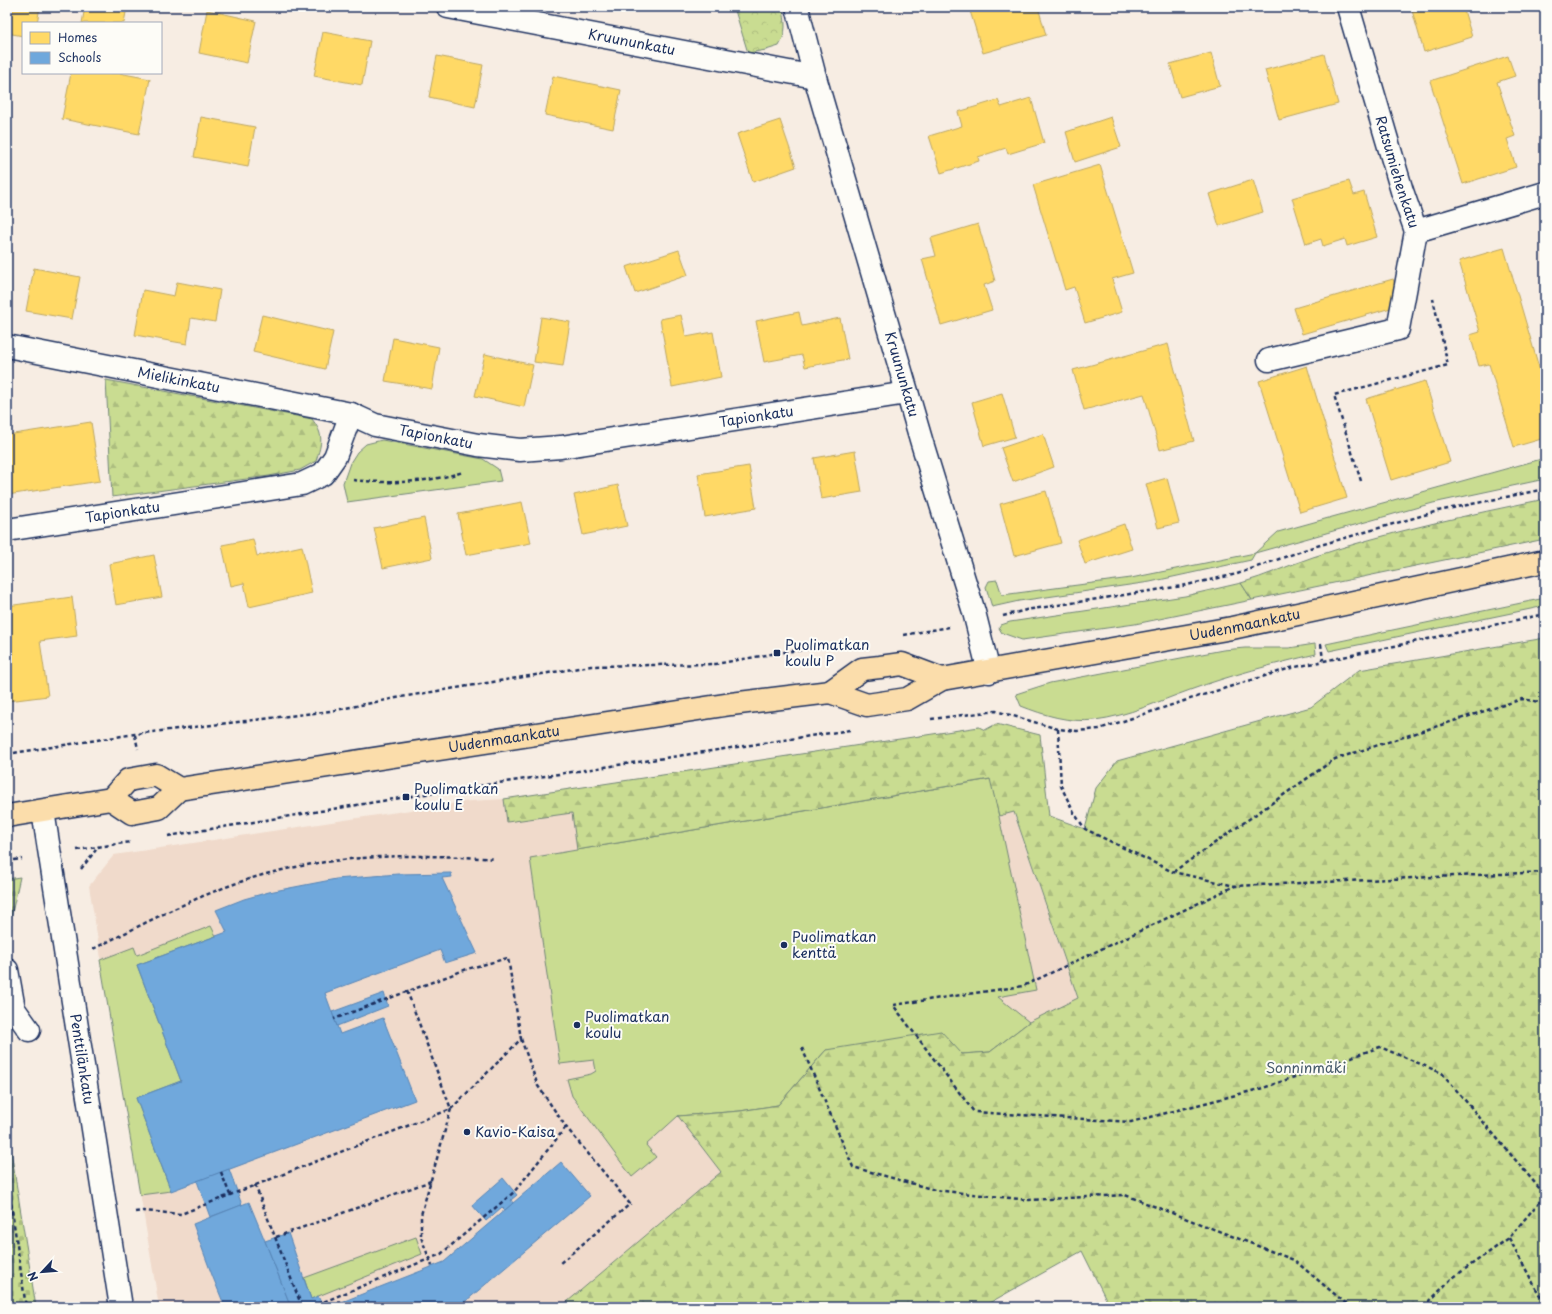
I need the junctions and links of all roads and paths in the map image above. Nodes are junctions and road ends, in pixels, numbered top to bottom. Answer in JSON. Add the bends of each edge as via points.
{"nodes":[{"id":1,"x":448,"y":7,"type":"edge"},
{"id":2,"x":797,"y":7,"type":"edge"},
{"id":3,"x":1348,"y":7,"type":"edge"},
{"id":4,"x":815,"y":77,"type":"junction"},
{"id":5,"x":1545,"y":193,"type":"edge"},
{"id":6,"x":1416,"y":231,"type":"junction"},
{"id":7,"x":1409,"y":274,"type":"junction"},
{"id":8,"x":7,"y":346,"type":"edge"},
{"id":9,"x":1269,"y":360,"type":"dead end"},
{"id":10,"x":908,"y":393,"type":"junction"},
{"id":11,"x":351,"y":414,"type":"junction"},
{"id":12,"x":468,"y":470,"type":"dead end"},
{"id":13,"x":321,"y":474,"type":"junction"},
{"id":14,"x":1361,"y":481,"type":"dead end"},
{"id":15,"x":1545,"y":489,"type":"edge"},
{"id":16,"x":7,"y":530,"type":"edge"},
{"id":17,"x":1545,"y":561,"type":"edge"},
{"id":18,"x":1545,"y":614,"type":"edge"},
{"id":19,"x":977,"y":622,"type":"junction"},
{"id":20,"x":899,"y":636,"type":"dead end"},
{"id":21,"x":854,"y":643,"type":"dead end"},
{"id":22,"x":1320,"y":644,"type":"dead end"},
{"id":23,"x":1323,"y":660,"type":"junction"},
{"id":24,"x":989,"y":672,"type":"junction"},
{"id":25,"x":942,"y":679,"type":"junction"},
{"id":26,"x":830,"y":692,"type":"junction"},
{"id":27,"x":1545,"y":703,"type":"edge"},
{"id":28,"x":927,"y":719,"type":"dead end"},
{"id":29,"x":858,"y":729,"type":"dead end"},
{"id":30,"x":1058,"y":729,"type":"junction"},
{"id":31,"x":7,"y":754,"type":"edge"},
{"id":32,"x":179,"y":789,"type":"junction"},
{"id":33,"x":111,"y":800,"type":"junction"},
{"id":34,"x":43,"y":811,"type":"junction"},
{"id":35,"x":7,"y":816,"type":"edge"},
{"id":36,"x":165,"y":836,"type":"dead end"},
{"id":37,"x":135,"y":841,"type":"dead end"},
{"id":38,"x":50,"y":854,"type":"junction"},
{"id":39,"x":495,"y":859,"type":"dead end"},
{"id":40,"x":1173,"y":872,"type":"junction"},
{"id":41,"x":1545,"y":872,"type":"edge"},
{"id":42,"x":1235,"y":886,"type":"junction"},
{"id":43,"x":89,"y":950,"type":"dead end"},
{"id":44,"x":7,"y":970,"type":"edge"},
{"id":45,"x":407,"y":991,"type":"junction"},
{"id":46,"x":334,"y":1019,"type":"dead end"},
{"id":47,"x":29,"y":1030,"type":"dead end"},
{"id":48,"x":521,"y":1039,"type":"junction"},
{"id":49,"x":802,"y":1048,"type":"dead end"},
{"id":50,"x":451,"y":1109,"type":"junction"},
{"id":51,"x":566,"y":1127,"type":"junction"},
{"id":52,"x":221,"y":1172,"type":"dead end"},
{"id":53,"x":7,"y":1176,"type":"edge"},
{"id":54,"x":431,"y":1181,"type":"junction"},
{"id":55,"x":255,"y":1185,"type":"junction"},
{"id":56,"x":230,"y":1195,"type":"junction"},
{"id":57,"x":1545,"y":1195,"type":"edge"},
{"id":58,"x":130,"y":1213,"type":"dead end"},
{"id":59,"x":276,"y":1238,"type":"junction"},
{"id":60,"x":1509,"y":1238,"type":"junction"},
{"id":61,"x":430,"y":1259,"type":"junction"},
{"id":62,"x":559,"y":1264,"type":"dead end"},
{"id":63,"x":432,"y":1266,"type":"dead end"},
{"id":64,"x":1545,"y":1301,"type":"edge"},
{"id":65,"x":26,"y":1307,"type":"edge"},
{"id":66,"x":121,"y":1307,"type":"edge"},
{"id":67,"x":302,"y":1307,"type":"edge"},
{"id":68,"x":311,"y":1307,"type":"edge"},
{"id":69,"x":1350,"y":1307,"type":"edge"},
{"id":70,"x":1424,"y":1307,"type":"edge"}],
"edges":[{"from":1,"to":4,"type":"street","name":"Kruununkatu"},
{"from":2,"to":4,"type":"street","name":"Kruununkatu"},
{"from":3,"to":6,"type":"street","name":"Ratsumiehenkatu"},
{"from":4,"to":10,"type":"street","name":"Kruununkatu"},
{"from":5,"to":6,"type":"street","name":"Ratsumiehenkatu"},
{"from":6,"to":7,"type":"street"},
{"from":7,"to":9,"type":"street","via":[[1398,329]]},
{"from":7,"to":14,"type":"path","via":[[1430,284],[1448,365],[1334,395]]},
{"from":8,"to":11,"type":"street","name":"Mielikinkatu"},
{"from":10,"to":11,"type":"street","name":"Tapionkatu","via":[[561,447],[520,450],[478,445],[375,425]]},
{"from":10,"to":19,"type":"street","name":"Kruununkatu"},
{"from":11,"to":13,"type":"street","name":"Tapionkatu","via":[[335,457]]},
{"from":12,"to":13,"type":"path","via":[[414,482],[388,484],[345,480]]},
{"from":13,"to":16,"type":"street","name":"Tapionkatu","via":[[302,484],[274,490]]},
{"from":15,"to":19,"type":"path","via":[[1438,510],[1310,548],[1237,574],[1182,586],[1026,610]]},
{"from":17,"to":24,"type":"main road","name":"Uudenmaankatu","via":[[1232,628]]},
{"from":18,"to":23,"type":"path"},
{"from":19,"to":20,"type":"path"},
{"from":19,"to":24,"type":"street","name":"Kruununkatu"},
{"from":21,"to":31,"type":"path","via":[[716,664],[592,666],[331,711],[135,734]]},
{"from":22,"to":23,"type":"path"},
{"from":23,"to":30,"type":"path","via":[[1256,678],[1099,729]]},
{"from":24,"to":25,"type":"main road","name":"Uudenmaankatu"},
{"from":25,"to":26,"type":"main road","name":"Uudenmaankatu","via":[[907,700],[867,705]]},
{"from":25,"to":26,"type":"main road","name":"Uudenmaankatu","via":[[902,664],[880,666],[862,669]]},
{"from":26,"to":32,"type":"main road","name":"Uudenmaankatu","via":[[731,704]]},
{"from":27,"to":40,"type":"path","via":[[1522,700],[1335,759]]},
{"from":28,"to":30,"type":"path","via":[[996,711]]},
{"from":29,"to":36,"type":"path","via":[[398,798]]},
{"from":30,"to":40,"type":"path","via":[[1061,786],[1085,829]]},
{"from":32,"to":33,"type":"main road","via":[[159,808],[132,813]]},
{"from":32,"to":33,"type":"main road","via":[[156,775],[128,780]]},
{"from":33,"to":34,"type":"main road"},
{"from":34,"to":35,"type":"main road"},
{"from":34,"to":38,"type":"street","name":"Penttilänkatu"},
{"from":37,"to":38,"type":"path"},
{"from":38,"to":66,"type":"street","name":"Penttilänkatu"},
{"from":39,"to":43,"type":"path","via":[[398,855],[333,862],[269,873],[222,889]]},
{"from":40,"to":42,"type":"path"},
{"from":41,"to":42,"type":"path"},
{"from":42,"to":57,"type":"path","via":[[1023,986],[893,1005],[974,1112],[1131,1122],[1263,1088],[1380,1047],[1442,1073]]},
{"from":44,"to":47,"type":"street","via":[[14,1009]]},
{"from":45,"to":46,"type":"path"},
{"from":45,"to":48,"type":"path","via":[[467,969],[508,958]]},
{"from":45,"to":50,"type":"path"},
{"from":48,"to":50,"type":"path"},
{"from":48,"to":51,"type":"path","via":[[538,1086]]},
{"from":49,"to":69,"type":"path","via":[[853,1167],[935,1190],[1029,1200],[1125,1195],[1294,1260]]},
{"from":50,"to":54,"type":"path"},
{"from":50,"to":55,"type":"path"},
{"from":51,"to":61,"type":"path","via":[[514,1192],[442,1254]]},
{"from":51,"to":62,"type":"path","via":[[630,1204]]},
{"from":52,"to":56,"type":"path"},
{"from":53,"to":65,"type":"path"},
{"from":54,"to":59,"type":"path"},
{"from":54,"to":61,"type":"path","via":[[421,1215],[421,1237]]},
{"from":55,"to":56,"type":"path"},
{"from":55,"to":59,"type":"path"},
{"from":56,"to":58,"type":"path","via":[[181,1214],[143,1211]]},
{"from":57,"to":60,"type":"path"},
{"from":59,"to":67,"type":"path"},
{"from":60,"to":64,"type":"path"},
{"from":60,"to":70,"type":"path","via":[[1451,1279]]},
{"from":61,"to":63,"type":"path"},
{"from":61,"to":68,"type":"path"}]}
